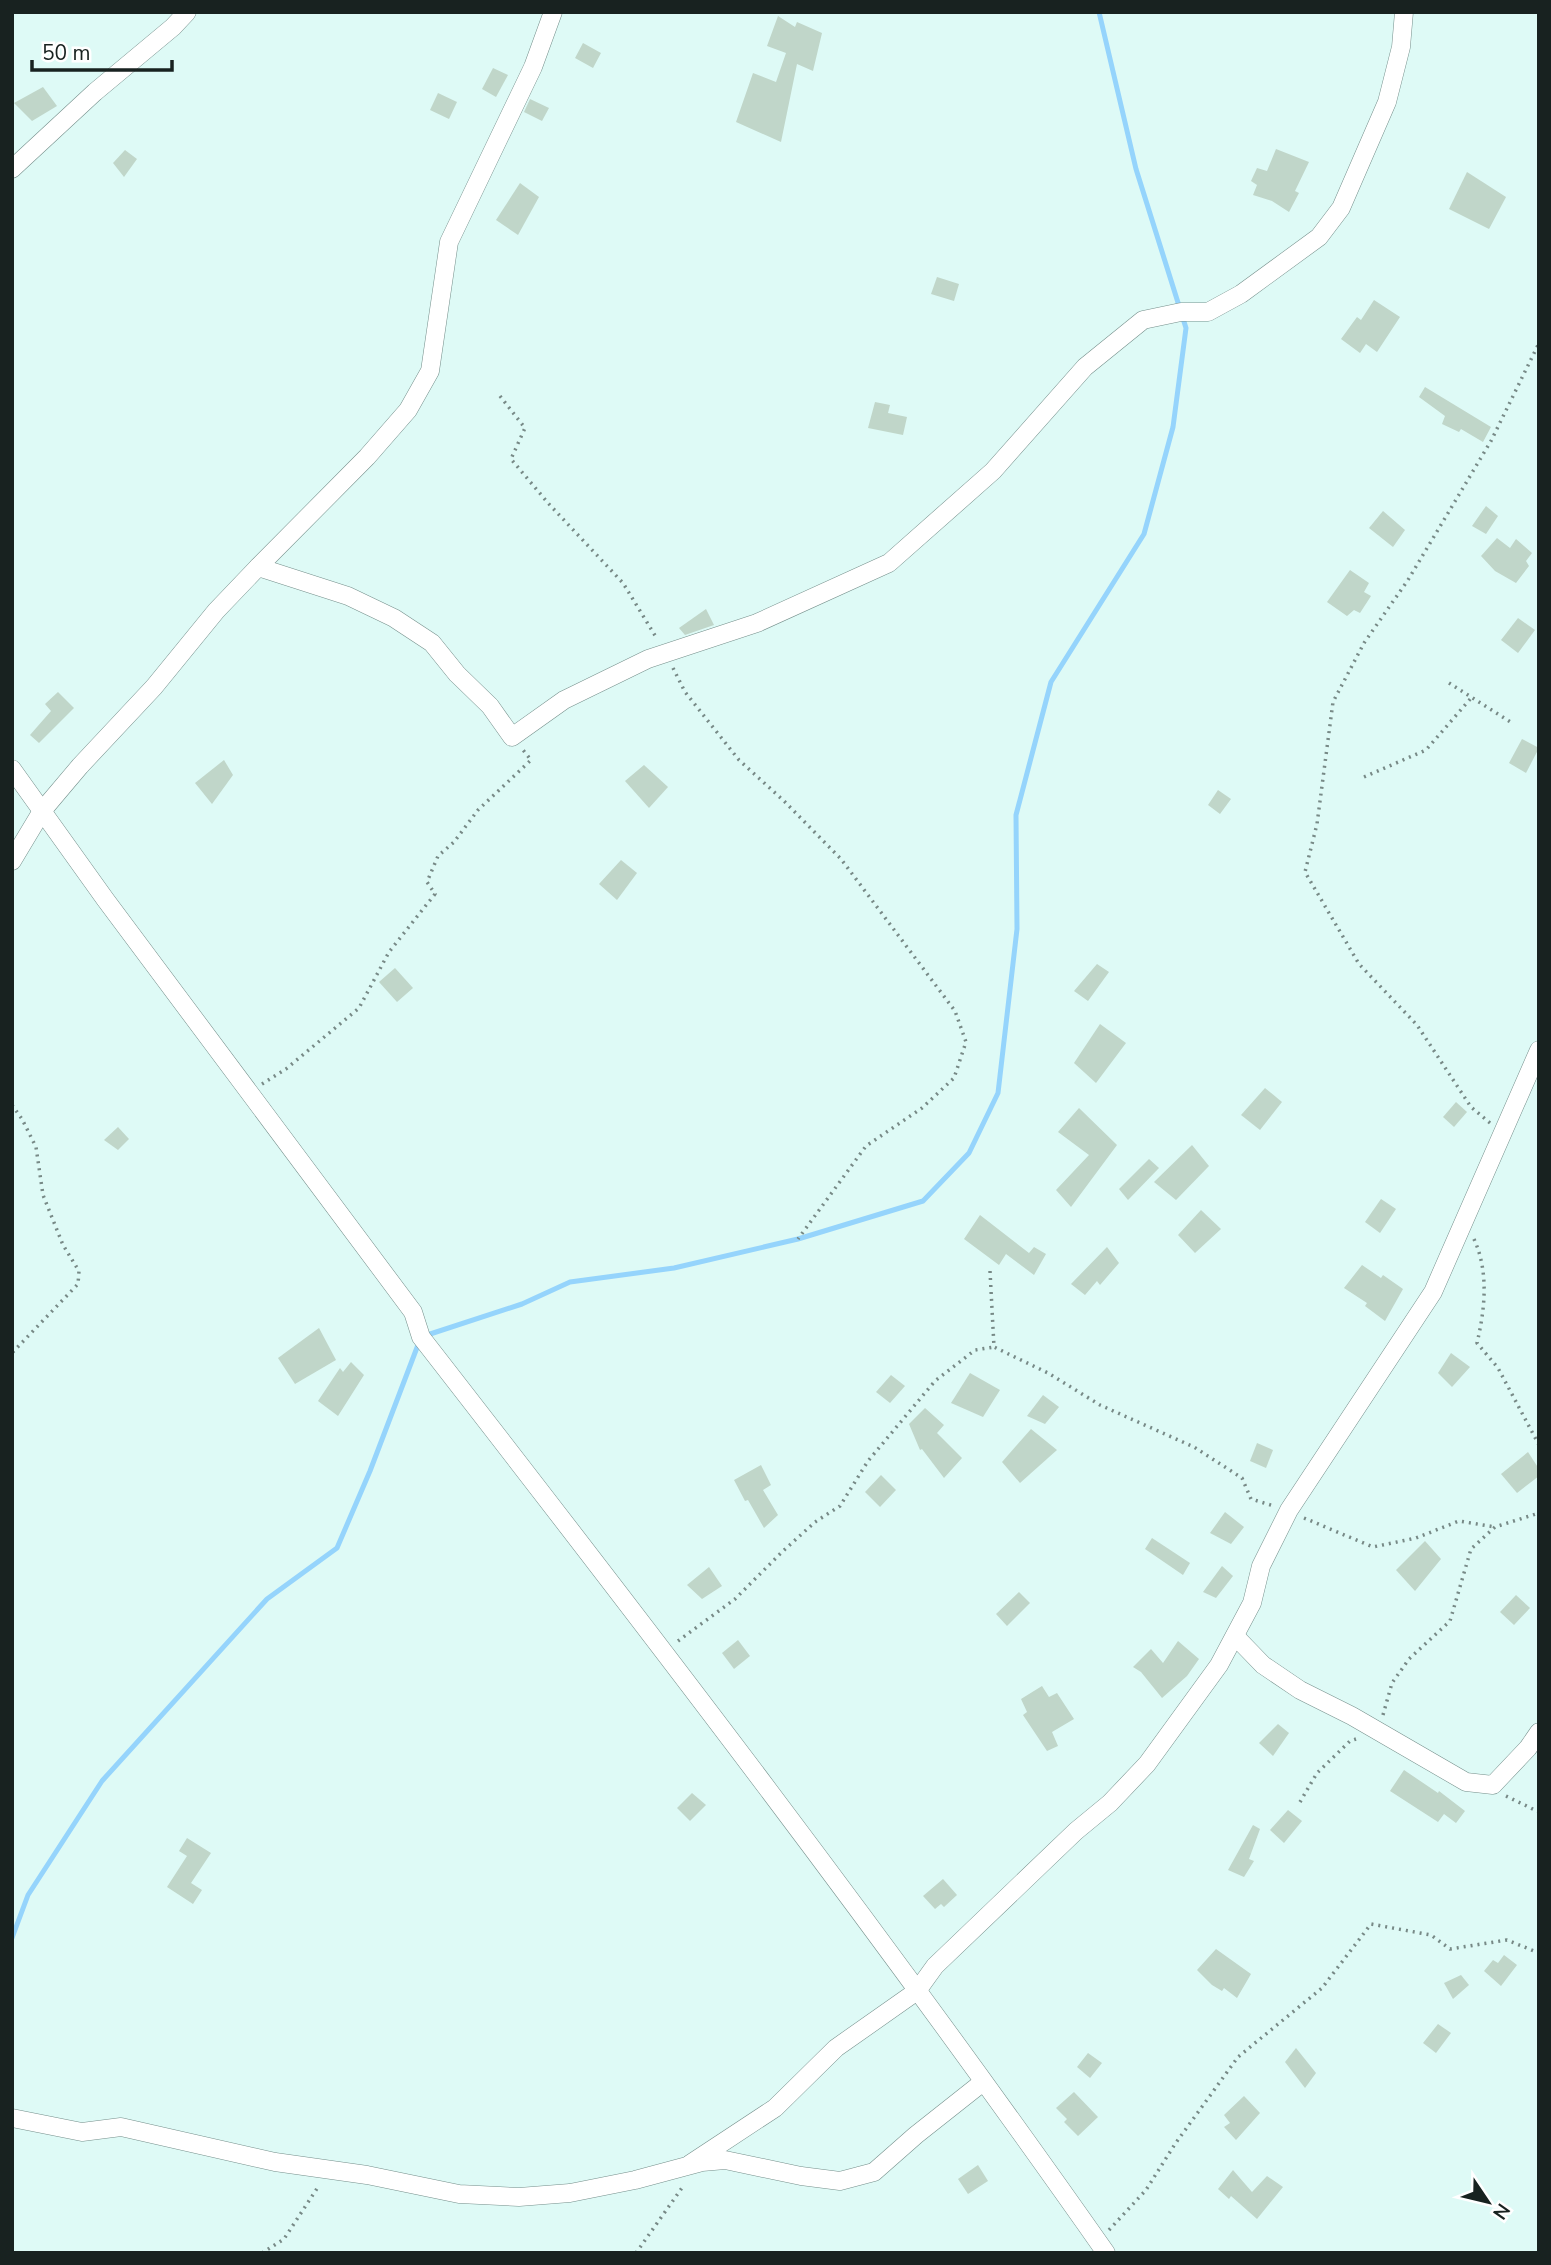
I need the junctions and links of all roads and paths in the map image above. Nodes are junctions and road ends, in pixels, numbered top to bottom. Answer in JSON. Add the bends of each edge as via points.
{"nodes":[{"id":1,"x":187,"y":12,"type":"edge"},
{"id":2,"x":554,"y":12,"type":"edge"},
{"id":3,"x":1404,"y":12,"type":"edge"},
{"id":4,"x":12,"y":169,"type":"edge"},
{"id":5,"x":1539,"y":343,"type":"edge"},
{"id":6,"x":500,"y":396,"type":"dead end"},
{"id":7,"x":258,"y":567,"type":"junction"},
{"id":8,"x":665,"y":652,"type":"junction"},
{"id":9,"x":1450,"y":683,"type":"dead end"},
{"id":10,"x":1472,"y":697,"type":"junction"},
{"id":11,"x":1512,"y":723,"type":"dead end"},
{"id":12,"x":512,"y":737,"type":"junction"},
{"id":13,"x":12,"y":769,"type":"edge"},
{"id":14,"x":1364,"y":777,"type":"dead end"},
{"id":15,"x":42,"y":811,"type":"junction"},
{"id":16,"x":12,"y":860,"type":"edge"},
{"id":17,"x":1539,"y":1050,"type":"edge"},
{"id":18,"x":251,"y":1096,"type":"junction"},
{"id":19,"x":12,"y":1105,"type":"edge"},
{"id":20,"x":1503,"y":1134,"type":"junction"},
{"id":21,"x":1472,"y":1235,"type":"dead end"},
{"id":22,"x":798,"y":1239,"type":"dead end"},
{"id":23,"x":990,"y":1271,"type":"dead end"},
{"id":24,"x":994,"y":1347,"type":"junction"},
{"id":25,"x":12,"y":1353,"type":"edge"},
{"id":26,"x":1539,"y":1445,"type":"edge"},
{"id":27,"x":1289,"y":1510,"type":"junction"},
{"id":28,"x":1539,"y":1513,"type":"edge"},
{"id":29,"x":1494,"y":1527,"type":"junction"},
{"id":30,"x":1235,"y":1636,"type":"junction"},
{"id":31,"x":1433,"y":1638,"type":"dead end"},
{"id":32,"x":665,"y":1652,"type":"junction"},
{"id":33,"x":1539,"y":1732,"type":"edge"},
{"id":34,"x":1503,"y":1793,"type":"dead end"},
{"id":35,"x":1539,"y":1812,"type":"edge"},
{"id":36,"x":1539,"y":1953,"type":"edge"},
{"id":37,"x":917,"y":1991,"type":"junction"},
{"id":38,"x":983,"y":2082,"type":"junction"},
{"id":39,"x":12,"y":2118,"type":"edge"},
{"id":40,"x":696,"y":2163,"type":"junction"},
{"id":41,"x":329,"y":2171,"type":"junction"},
{"id":42,"x":1102,"y":2247,"type":"edge"},
{"id":43,"x":262,"y":2253,"type":"edge"},
{"id":44,"x":636,"y":2253,"type":"edge"}],
"edges":[{"from":1,"to":4,"type":"street"},
{"from":2,"to":7,"type":"street","via":[[533,67],[449,242],[430,371],[408,410]]},
{"from":3,"to":8,"type":"street","via":[[1401,47],[1387,102],[1341,208],[1319,237],[1241,294],[1208,312],[1143,320],[1085,367],[993,471],[889,563],[757,623]]},
{"from":5,"to":20,"type":"path","via":[[1491,440],[1332,702],[1317,824],[1305,872],[1359,964],[1417,1025],[1471,1107]]},
{"from":6,"to":8,"type":"path","via":[[525,428],[511,459],[623,583]]},
{"from":7,"to":12,"type":"street","via":[[348,596],[432,643]]},
{"from":7,"to":15,"type":"street"},
{"from":8,"to":12,"type":"street","via":[[564,700]]},
{"from":8,"to":22,"type":"path","via":[[685,692],[738,760],[841,859],[956,1011],[966,1042],[954,1078],[922,1108],[866,1146]]},
{"from":9,"to":10,"type":"path"},
{"from":10,"to":11,"type":"path"},
{"from":10,"to":14,"type":"path","via":[[1426,750]]},
{"from":12,"to":18,"type":"path","via":[[531,760],[438,856],[427,882],[435,894],[389,952],[359,1008]]},
{"from":13,"to":15,"type":"street"},
{"from":15,"to":16,"type":"street"},
{"from":15,"to":18,"type":"street"},
{"from":17,"to":20,"type":"street"},
{"from":18,"to":32,"type":"street","via":[[413,1312],[421,1337]]},
{"from":19,"to":25,"type":"path","via":[[36,1147],[43,1195],[79,1271],[78,1284]]},
{"from":20,"to":27,"type":"street","via":[[1433,1292]]},
{"from":21,"to":26,"type":"path","via":[[1481,1255],[1485,1308],[1477,1343],[1498,1368]]},
{"from":23,"to":24,"type":"path"},
{"from":24,"to":27,"type":"path","via":[[1100,1405],[1194,1447],[1242,1478],[1251,1499]]},
{"from":24,"to":32,"type":"path","via":[[975,1350],[936,1381],[869,1461],[840,1506],[799,1537],[735,1599]]},
{"from":27,"to":29,"type":"path","via":[[1373,1547],[1416,1538],[1459,1521]]},
{"from":27,"to":30,"type":"street","via":[[1261,1566],[1252,1603]]},
{"from":28,"to":29,"type":"path"},
{"from":29,"to":31,"type":"path","via":[[1471,1549],[1450,1621]]},
{"from":30,"to":33,"type":"street","via":[[1264,1665],[1300,1690],[1466,1782],[1493,1786]]},
{"from":30,"to":37,"type":"street","via":[[1147,1764],[935,1966]]},
{"from":32,"to":37,"type":"street"},
{"from":34,"to":35,"type":"path"},
{"from":36,"to":42,"type":"path","via":[[1507,1940],[1450,1949],[1431,1936],[1371,1924],[1322,1988],[1238,2057]]},
{"from":37,"to":38,"type":"street"},
{"from":37,"to":40,"type":"street","via":[[836,2048],[775,2108]]},
{"from":38,"to":40,"type":"street","via":[[874,2172],[840,2181],[725,2160]]},
{"from":38,"to":42,"type":"street"},
{"from":39,"to":41,"type":"street","via":[[82,2132],[121,2127]]},
{"from":40,"to":41,"type":"street","via":[[570,2193],[500,2197]]},
{"from":40,"to":44,"type":"path"},
{"from":41,"to":43,"type":"path","via":[[284,2239]]}]}
